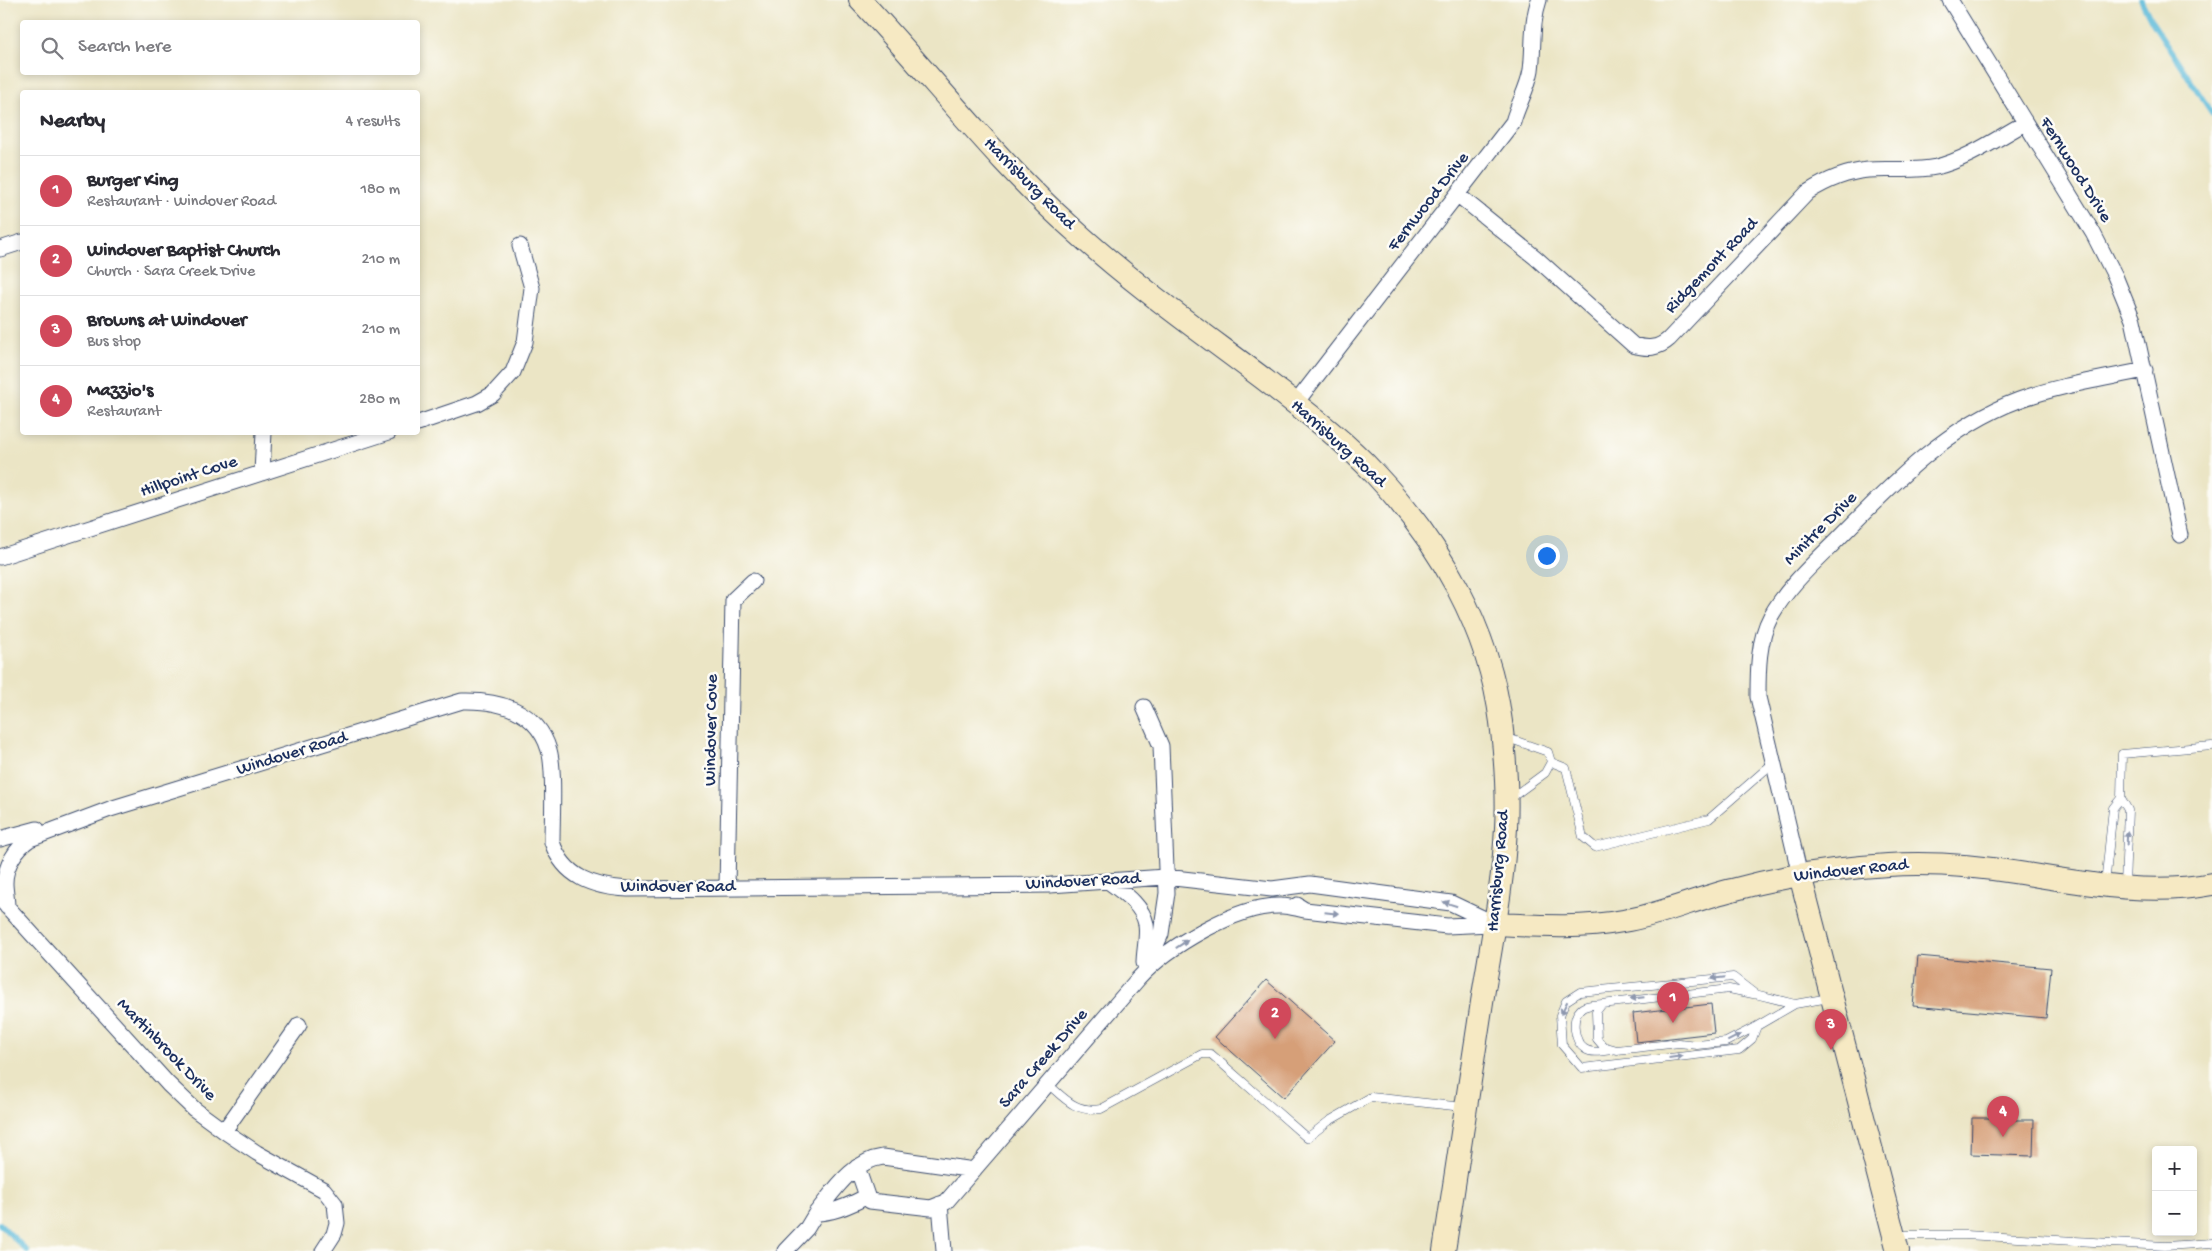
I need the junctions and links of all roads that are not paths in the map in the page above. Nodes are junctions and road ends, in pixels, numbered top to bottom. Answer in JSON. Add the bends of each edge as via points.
{"nodes":[{"id":1,"x":860,"y":0,"type":"edge"},
{"id":2,"x":1539,"y":0,"type":"edge"},
{"id":3,"x":1950,"y":0,"type":"edge"},
{"id":4,"x":2025,"y":123,"type":"junction"},
{"id":5,"x":1458,"y":195,"type":"junction"},
{"id":6,"x":20,"y":243,"type":"edge"},
{"id":7,"x":520,"y":246,"type":"dead end"},
{"id":8,"x":0,"y":249,"type":"edge"},
{"id":9,"x":2145,"y":370,"type":"junction"},
{"id":10,"x":1295,"y":404,"type":"junction"},
{"id":11,"x":420,"y":423,"type":"edge"},
{"id":12,"x":264,"y":435,"type":"edge"},
{"id":13,"x":380,"y":435,"type":"edge"},
{"id":14,"x":262,"y":473,"type":"junction"},
{"id":15,"x":2180,"y":535,"type":"dead end"},
{"id":16,"x":0,"y":557,"type":"edge"},
{"id":17,"x":753,"y":581,"type":"dead end"},
{"id":18,"x":1144,"y":707,"type":"dead end"},
{"id":19,"x":1502,"y":736,"type":"junction"},
{"id":20,"x":2212,"y":746,"type":"edge"},
{"id":21,"x":1551,"y":762,"type":"junction"},
{"id":22,"x":1773,"y":763,"type":"junction"},
{"id":23,"x":2121,"y":798,"type":"junction"},
{"id":24,"x":1505,"y":802,"type":"junction"},
{"id":25,"x":110,"y":809,"type":"junction"},
{"id":26,"x":0,"y":839,"type":"edge"},
{"id":27,"x":1800,"y":876,"type":"junction"},
{"id":28,"x":1166,"y":877,"type":"junction"},
{"id":29,"x":1108,"y":881,"type":"junction"},
{"id":30,"x":2212,"y":884,"type":"edge"},
{"id":31,"x":2115,"y":886,"type":"junction"},
{"id":32,"x":727,"y":887,"type":"junction"},
{"id":33,"x":1272,"y":889,"type":"junction"},
{"id":34,"x":4,"y":903,"type":"edge"},
{"id":35,"x":1305,"y":910,"type":"junction"},
{"id":36,"x":1494,"y":924,"type":"junction"},
{"id":37,"x":1143,"y":973,"type":"junction"},
{"id":38,"x":1754,"y":994,"type":"junction"},
{"id":39,"x":1832,"y":998,"type":"junction"},
{"id":40,"x":1602,"y":1004,"type":"junction"},
{"id":41,"x":1795,"y":1004,"type":"junction"},
{"id":42,"x":299,"y":1025,"type":"dead end"},
{"id":43,"x":1758,"y":1026,"type":"junction"},
{"id":44,"x":1617,"y":1050,"type":"junction"},
{"id":45,"x":1048,"y":1084,"type":"junction"},
{"id":46,"x":1466,"y":1107,"type":"junction"},
{"id":47,"x":224,"y":1131,"type":"junction"},
{"id":48,"x":857,"y":1167,"type":"junction"},
{"id":49,"x":974,"y":1170,"type":"junction"},
{"id":50,"x":867,"y":1196,"type":"junction"},
{"id":51,"x":940,"y":1204,"type":"junction"},
{"id":52,"x":816,"y":1213,"type":"junction"},
{"id":53,"x":1896,"y":1243,"type":"edge"},
{"id":54,"x":2212,"y":1243,"type":"edge"},
{"id":55,"x":323,"y":1251,"type":"edge"},
{"id":56,"x":785,"y":1251,"type":"edge"},
{"id":57,"x":944,"y":1251,"type":"edge"},
{"id":58,"x":1444,"y":1251,"type":"edge"}],
"edges":[{"from":1,"to":10,"type":"main road","name":"Harrisburg Road","via":[[1023,181],[1073,230]]},
{"from":2,"to":5,"type":"street","name":"Fernwood Drive","via":[[1534,21],[1531,69],[1524,96],[1513,122]]},
{"from":3,"to":4,"type":"street","name":"Fernwood Drive"},
{"from":4,"to":5,"type":"street","name":"Ridgemont Road","via":[[1965,157],[1938,166],[1914,171],[1868,170],[1826,181],[1808,192],[1669,338],[1653,348],[1633,345],[1536,258]]},
{"from":4,"to":9,"type":"street","name":"Fernwood Drive","via":[[2093,233],[2115,276],[2133,320]]},
{"from":5,"to":10,"type":"street","name":"Fernwood Drive"},
{"from":6,"to":8,"type":"street"},
{"from":7,"to":11,"type":"street","via":[[532,288],[525,342],[513,372],[493,394],[477,403]]},
{"from":9,"to":15,"type":"street","name":"Fernwood Drive"},
{"from":9,"to":22,"type":"street","name":"Minitre Drive","via":[[2018,400],[1968,424],[1932,449],[1791,586],[1771,616],[1758,668],[1758,697]]},
{"from":10,"to":19,"type":"main road","name":"Harrisburg Road","via":[[1374,472],[1440,557],[1478,633],[1494,686]]},
{"from":12,"to":14,"type":"street"},
{"from":13,"to":14,"type":"street","name":"Hillpoint Cove"},
{"from":14,"to":16,"type":"street","name":"Hillpoint Cove"},
{"from":17,"to":32,"type":"street","name":"Windover Cove","via":[[734,600]]},
{"from":18,"to":28,"type":"street","name":"Sara Creek Drive","via":[[1161,746]]},
{"from":19,"to":21,"type":"lane","via":[[1548,752]]},
{"from":19,"to":24,"type":"main road","name":"Harrisburg Road"},
{"from":20,"to":23,"type":"lane","via":[[2122,754]]},
{"from":21,"to":22,"type":"lane","via":[[1566,768],[1583,837],[1595,847],[1709,819]]},
{"from":21,"to":24,"type":"lane","via":[[1545,773]]},
{"from":22,"to":27,"type":"street","name":"Minitre Drive"},
{"from":23,"to":31,"type":"lane","via":[[2113,808]]},
{"from":31,"to":23,"type":"lane","one_way":true,"via":[[2128,810]]},
{"from":24,"to":36,"type":"main road","name":"Harrisburg Road","via":[[1506,827]]},
{"from":25,"to":26,"type":"street","name":"Windover Road"},
{"from":25,"to":32,"type":"street","name":"Windover Road","via":[[462,701],[486,700],[519,712],[536,725],[549,750],[552,842],[556,854],[572,873],[592,883],[616,888]]},
{"from":25,"to":34,"type":"street","name":"Windover Road","via":[[24,842],[8,865]]},
{"from":27,"to":31,"type":"main road","name":"Windover Road","via":[[1889,865],[1948,865]]},
{"from":27,"to":36,"type":"main road","name":"Windover Road","via":[[1730,890],[1625,921],[1582,927]]},
{"from":27,"to":39,"type":"main road"},
{"from":28,"to":29,"type":"street","name":"Windover Road"},
{"from":28,"to":33,"type":"street","name":"Windover Road"},
{"from":28,"to":37,"type":"street","name":"Sara Creek Drive","via":[[1161,934]]},
{"from":29,"to":32,"type":"street","name":"Windover Road","via":[[1050,885]]},
{"from":29,"to":37,"type":"street","via":[[1132,900],[1146,924]]},
{"from":30,"to":31,"type":"main road","name":"Windover Road","via":[[2143,888]]},
{"from":33,"to":35,"type":"street","name":"Windover Road"},
{"from":36,"to":33,"type":"street","name":"Windover Road","one_way":true,"via":[[1451,902],[1310,884]]},
{"from":34,"to":47,"type":"street","name":"Martinbrook Drive","via":[[168,1084]]},
{"from":35,"to":36,"type":"street","name":"Windover Road","one_way":true,"via":[[1447,926]]},
{"from":37,"to":35,"type":"street","name":"Sara Creek Drive","one_way":true,"via":[[1210,926],[1252,911],[1281,906]]},
{"from":36,"to":46,"type":"main road","name":"Harrisburg Road"},
{"from":37,"to":45,"type":"street","name":"Sara Creek Drive"},
{"from":38,"to":40,"type":"lane","one_way":true,"via":[[1729,989]]},
{"from":38,"to":41,"type":"lane"},
{"from":38,"to":43,"type":"lane","one_way":true,"via":[[1733,977],[1580,992],[1566,1001],[1560,1015],[1562,1044],[1582,1068],[1739,1050],[1752,1039]]},
{"from":39,"to":41,"type":"lane"},
{"from":39,"to":53,"type":"main road"},
{"from":40,"to":44,"type":"lane","via":[[1596,1012],[1597,1040],[1603,1046]]},
{"from":40,"to":44,"type":"lane","via":[[1580,1009],[1575,1019],[1579,1043],[1585,1050]]},
{"from":41,"to":43,"type":"lane"},
{"from":42,"to":47,"type":"street"},
{"from":44,"to":43,"type":"lane","one_way":true,"via":[[1726,1042]]},
{"from":45,"to":46,"type":"lane","via":[[1073,1105],[1088,1111],[1101,1110],[1202,1054],[1211,1054],[1307,1138],[1328,1121],[1371,1097]]},
{"from":45,"to":49,"type":"street","name":"Sara Creek Drive"},
{"from":46,"to":58,"type":"main road","name":"Harrisburg Road"},
{"from":47,"to":55,"type":"street","name":"Martinbrook Drive","via":[[324,1190],[335,1204],[337,1223]]},
{"from":48,"to":49,"type":"street","via":[[872,1158],[882,1157]]},
{"from":48,"to":50,"type":"street"},
{"from":48,"to":52,"type":"street"},
{"from":49,"to":51,"type":"street","name":"Sara Creek Drive","via":[[946,1202]]},
{"from":50,"to":51,"type":"street","via":[[870,1201],[931,1208]]},
{"from":50,"to":52,"type":"street","via":[[850,1206]]},
{"from":51,"to":57,"type":"street"},
{"from":52,"to":56,"type":"street","via":[[807,1228]]},
{"from":53,"to":54,"type":"lane","via":[[1965,1234],[2165,1246]]}]}
